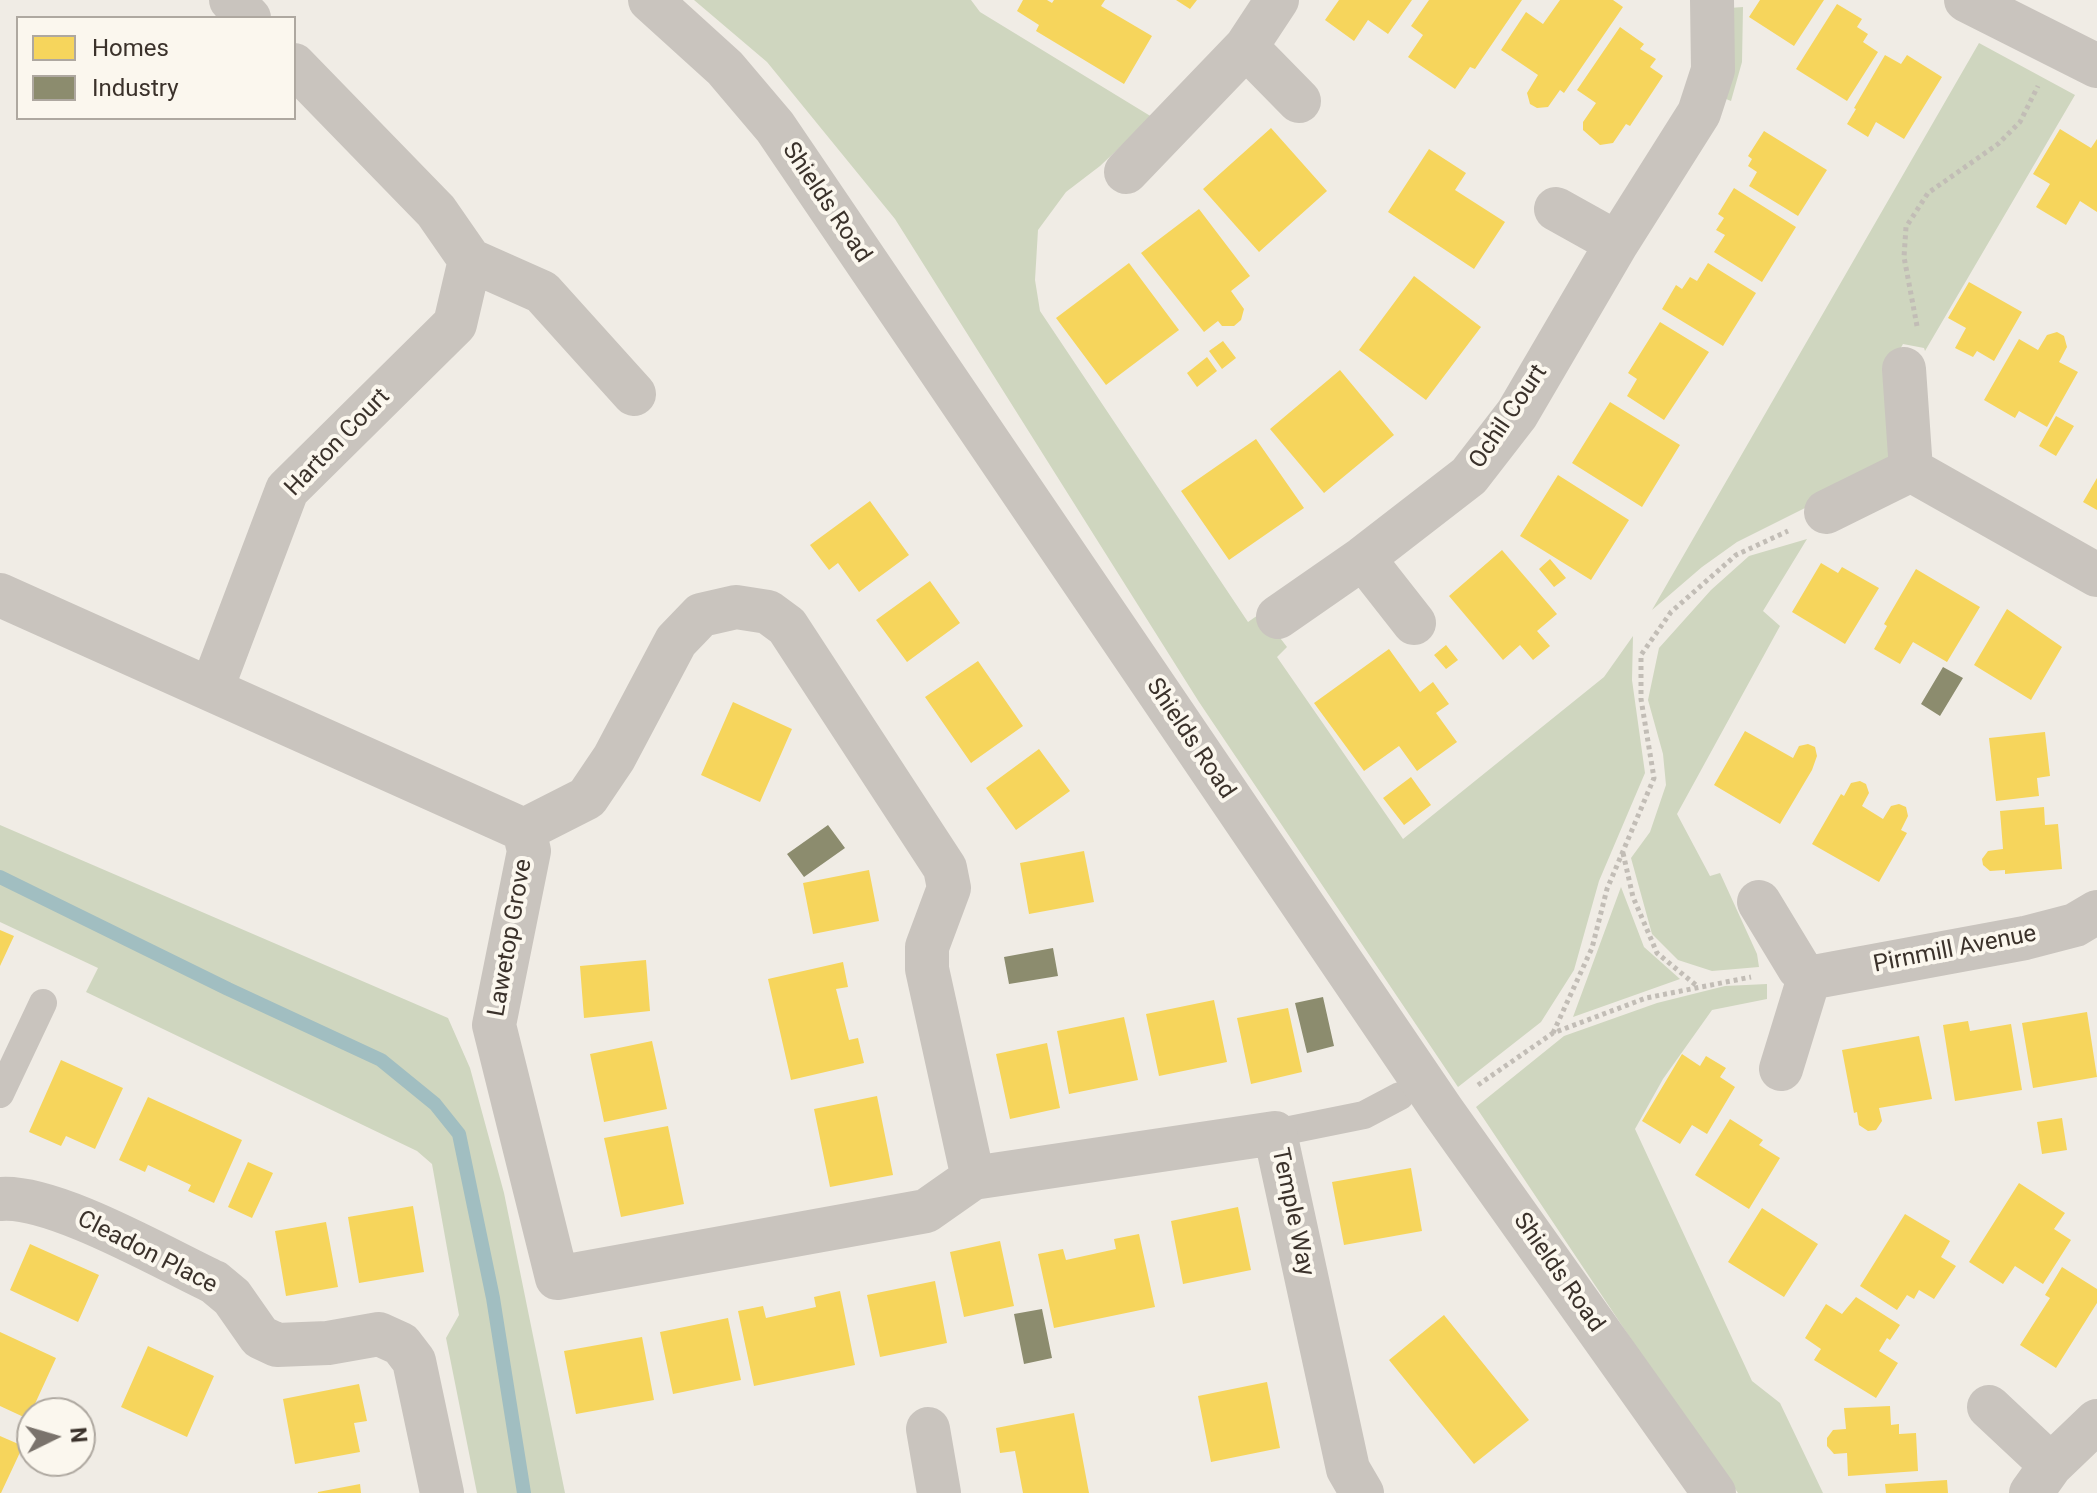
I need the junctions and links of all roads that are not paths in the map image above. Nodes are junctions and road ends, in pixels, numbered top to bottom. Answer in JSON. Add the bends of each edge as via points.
{"nodes":[{"id":1,"x":231,"y":0,"type":"edge"},
{"id":2,"x":650,"y":0,"type":"edge"},
{"id":3,"x":1277,"y":0,"type":"edge"},
{"id":4,"x":1712,"y":0,"type":"edge"},
{"id":5,"x":1966,"y":0,"type":"edge"},
{"id":6,"x":247,"y":16,"type":"edge"},
{"id":7,"x":1246,"y":47,"type":"junction"},
{"id":8,"x":2097,"y":66,"type":"edge"},
{"id":9,"x":296,"y":67,"type":"edge"},
{"id":10,"x":1299,"y":101,"type":"dead end"},
{"id":11,"x":1126,"y":172,"type":"dead end"},
{"id":12,"x":1556,"y":209,"type":"dead end"},
{"id":13,"x":1617,"y":243,"type":"junction"},
{"id":14,"x":470,"y":260,"type":"junction"},
{"id":15,"x":1904,"y":369,"type":"road end"},
{"id":16,"x":634,"y":394,"type":"dead end"},
{"id":17,"x":1911,"y":470,"type":"junction"},
{"id":18,"x":1826,"y":512,"type":"road end"},
{"id":19,"x":1363,"y":558,"type":"junction"},
{"id":20,"x":2097,"y":575,"type":"edge"},
{"id":21,"x":0,"y":595,"type":"edge"},
{"id":22,"x":1278,"y":617,"type":"dead end"},
{"id":23,"x":1414,"y":623,"type":"dead end"},
{"id":24,"x":212,"y":688,"type":"junction"},
{"id":25,"x":524,"y":830,"type":"junction"},
{"id":26,"x":1759,"y":902,"type":"dead end"},
{"id":27,"x":2097,"y":912,"type":"edge"},
{"id":28,"x":1804,"y":973,"type":"junction"},
{"id":29,"x":43,"y":1003,"type":"dead end"},
{"id":30,"x":1781,"y":1069,"type":"dead end"},
{"id":31,"x":0,"y":1094,"type":"edge"},
{"id":32,"x":1400,"y":1096,"type":"dead end"},
{"id":33,"x":1275,"y":1133,"type":"junction"},
{"id":34,"x":973,"y":1178,"type":"junction"},
{"id":35,"x":0,"y":1199,"type":"edge"},
{"id":36,"x":1989,"y":1407,"type":"dead end"},
{"id":37,"x":2097,"y":1421,"type":"edge"},
{"id":38,"x":928,"y":1429,"type":"dead end"},
{"id":39,"x":2041,"y":1479,"type":"edge"},
{"id":40,"x":442,"y":1493,"type":"edge"},
{"id":41,"x":939,"y":1493,"type":"edge"},
{"id":42,"x":1362,"y":1493,"type":"edge"},
{"id":43,"x":1714,"y":1493,"type":"edge"}],
"edges":[{"from":1,"to":6,"type":"street"},
{"from":2,"to":43,"type":"street","name":"Shields Road","via":[[725,68],[775,127],[1442,1110]]},
{"from":3,"to":7,"type":"street"},
{"from":4,"to":13,"type":"street","name":"Ochil Court","via":[[1713,70],[1699,113]]},
{"from":5,"to":8,"type":"street"},
{"from":7,"to":10,"type":"street"},
{"from":7,"to":11,"type":"street"},
{"from":9,"to":14,"type":"street","via":[[436,211]]},
{"from":12,"to":13,"type":"street"},
{"from":13,"to":19,"type":"street","name":"Ochil Court","via":[[1517,414],[1469,476]]},
{"from":14,"to":16,"type":"street","via":[[542,292]]},
{"from":14,"to":24,"type":"street","name":"Harton Court","via":[[455,324],[287,490]]},
{"from":15,"to":17,"type":"street"},
{"from":17,"to":18,"type":"street"},
{"from":17,"to":20,"type":"street"},
{"from":19,"to":22,"type":"street","name":"Ochil Court"},
{"from":19,"to":23,"type":"street"},
{"from":21,"to":24,"type":"street","name":"Lawetop Grove"},
{"from":24,"to":25,"type":"street","name":"Lawetop Grove"},
{"from":25,"to":34,"type":"street","name":"Lawetop Grove","via":[[529,851],[494,1025],[557,1278],[926,1211]]},
{"from":25,"to":34,"type":"street","via":[[587,798],[676,641],[701,615],[736,607],[768,612],[787,626],[945,868],[949,888],[927,947],[927,969]]},
{"from":26,"to":28,"type":"street"},
{"from":27,"to":28,"type":"street","name":"Pirnmill Avenue","via":[[2075,925],[2025,938]]},
{"from":28,"to":30,"type":"street"},
{"from":29,"to":31,"type":"lane"},
{"from":32,"to":33,"type":"lane","via":[[1364,1115]]},
{"from":33,"to":34,"type":"street","name":"Temple Way"},
{"from":33,"to":42,"type":"street","name":"Temple Way","via":[[1348,1469]]},
{"from":35,"to":40,"type":"street","name":"Cleadon Place","via":[[65,1211],[214,1282],[232,1297],[260,1337],[277,1345],[379,1334],[401,1344],[414,1361]]},
{"from":36,"to":39,"type":"street"},
{"from":37,"to":39,"type":"street"},
{"from":38,"to":41,"type":"street"}]}
